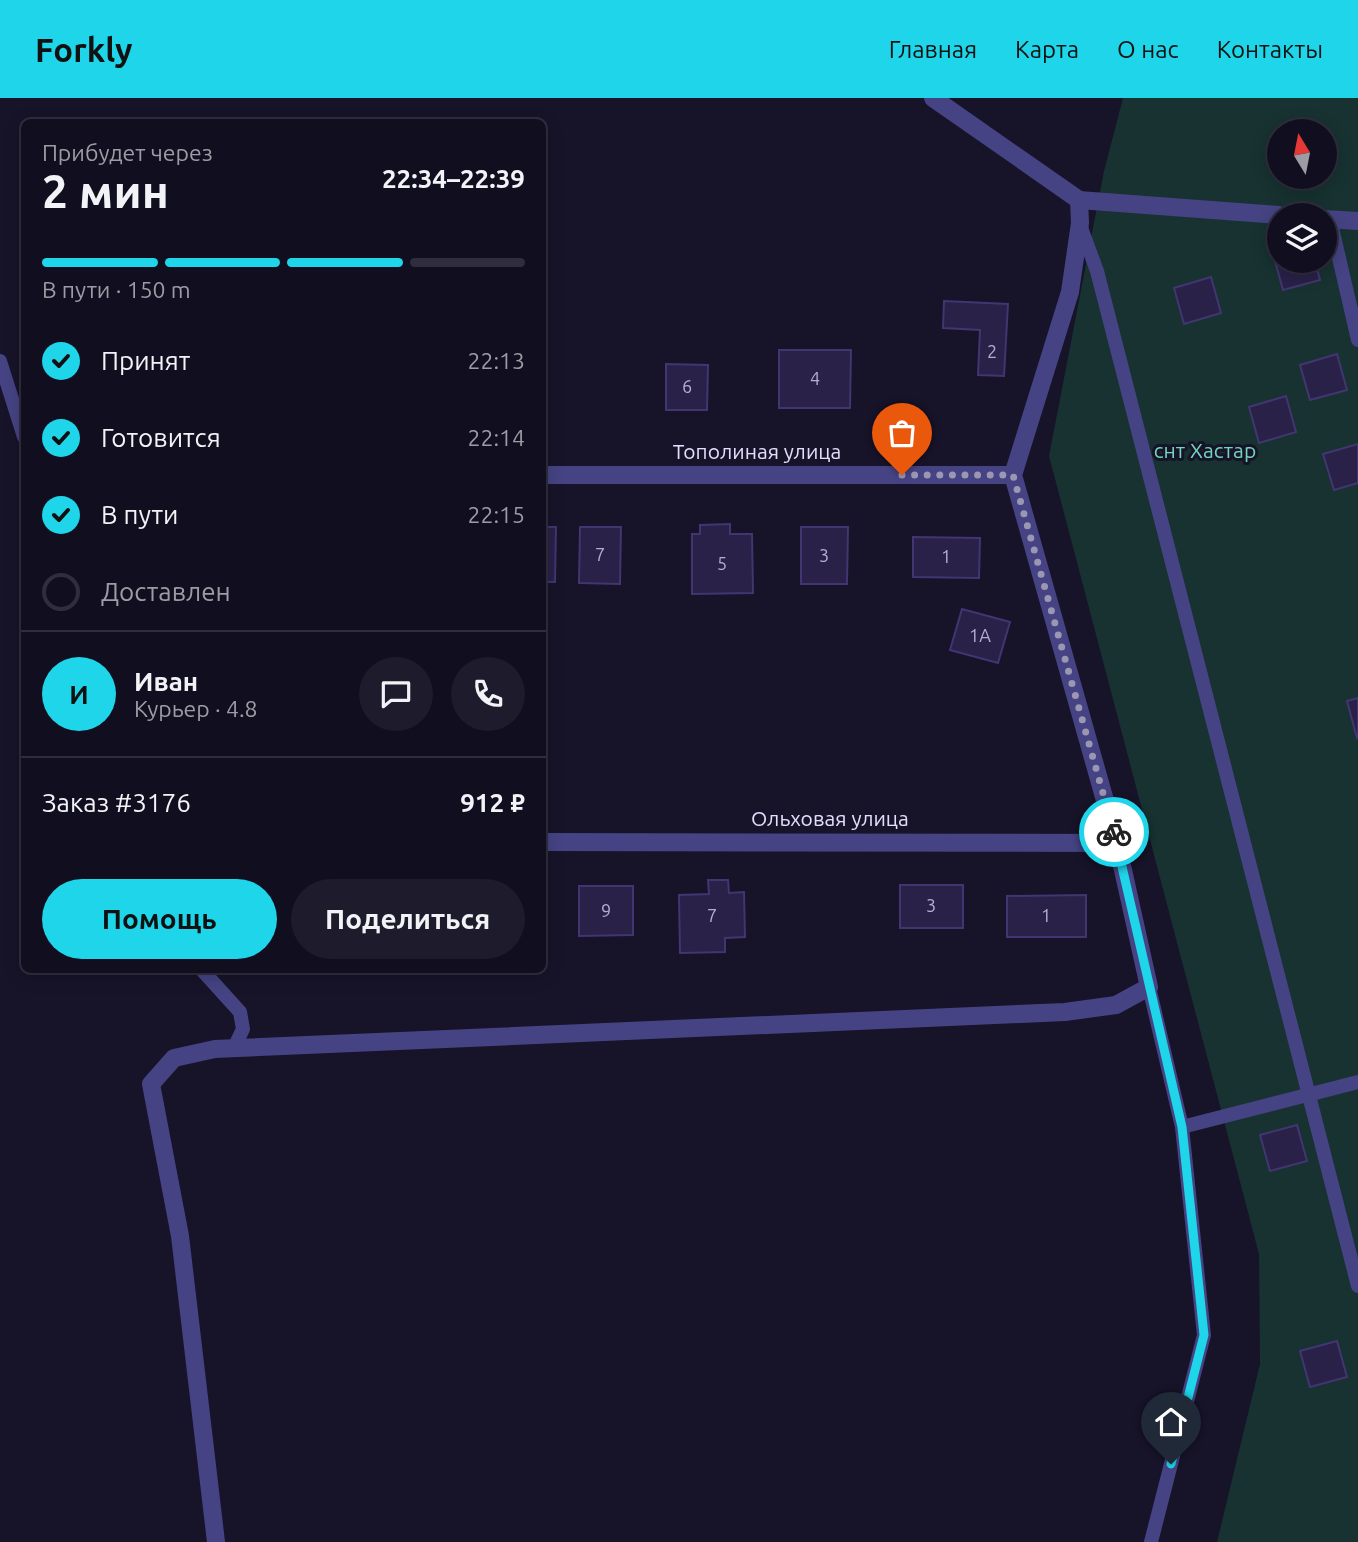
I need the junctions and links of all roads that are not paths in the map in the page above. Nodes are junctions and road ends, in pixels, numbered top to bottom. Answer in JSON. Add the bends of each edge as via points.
{"nodes":[{"id":1,"x":933,"y":98,"type":"edge"},
{"id":2,"x":1079,"y":200,"type":"junction"},
{"id":3,"x":1267,"y":214,"type":"edge"},
{"id":4,"x":1337,"y":220,"type":"edge"},
{"id":5,"x":1358,"y":221,"type":"edge"},
{"id":6,"x":1080,"y":223,"type":"junction"},
{"id":7,"x":1337,"y":258,"type":"edge"},
{"id":8,"x":1358,"y":340,"type":"edge"},
{"id":9,"x":0,"y":361,"type":"edge"},
{"id":10,"x":21,"y":428,"type":"edge"},
{"id":11,"x":546,"y":475,"type":"edge"},
{"id":12,"x":1013,"y":475,"type":"junction"},
{"id":13,"x":546,"y":842,"type":"edge"},
{"id":14,"x":1117,"y":843,"type":"junction"},
{"id":15,"x":205,"y":973,"type":"edge"},
{"id":16,"x":1149,"y":987,"type":"junction"},
{"id":17,"x":234,"y":1048,"type":"junction"},
{"id":18,"x":1358,"y":1082,"type":"edge"},
{"id":19,"x":1308,"y":1094,"type":"junction"},
{"id":20,"x":1182,"y":1127,"type":"junction"},
{"id":21,"x":1358,"y":1286,"type":"edge"},
{"id":22,"x":216,"y":1542,"type":"edge"},
{"id":23,"x":1150,"y":1542,"type":"edge"}],
"edges":[{"from":1,"to":2,"type":"street"},
{"from":2,"to":3,"type":"street"},
{"from":2,"to":6,"type":"street"},
{"from":4,"to":5,"type":"street"},
{"from":6,"to":12,"type":"street","via":[[1070,292]]},
{"from":6,"to":19,"type":"lane","via":[[1097,271]]},
{"from":7,"to":8,"type":"lane"},
{"from":9,"to":10,"type":"lane"},
{"from":11,"to":12,"type":"street","name":"Тополиная улица"},
{"from":12,"to":14,"type":"street"},
{"from":13,"to":14,"type":"street","name":"Ольховая улица"},
{"from":14,"to":16,"type":"street"},
{"from":15,"to":17,"type":"lane","via":[[240,1012],[243,1029]]},
{"from":16,"to":17,"type":"street","via":[[1115,1005],[1065,1012]]},
{"from":16,"to":20,"type":"lane"},
{"from":17,"to":22,"type":"street","via":[[174,1058],[151,1084],[180,1236]]},
{"from":18,"to":19,"type":"lane"},
{"from":19,"to":20,"type":"lane"},
{"from":19,"to":21,"type":"lane"},
{"from":20,"to":23,"type":"lane","via":[[1204,1335]]}]}
